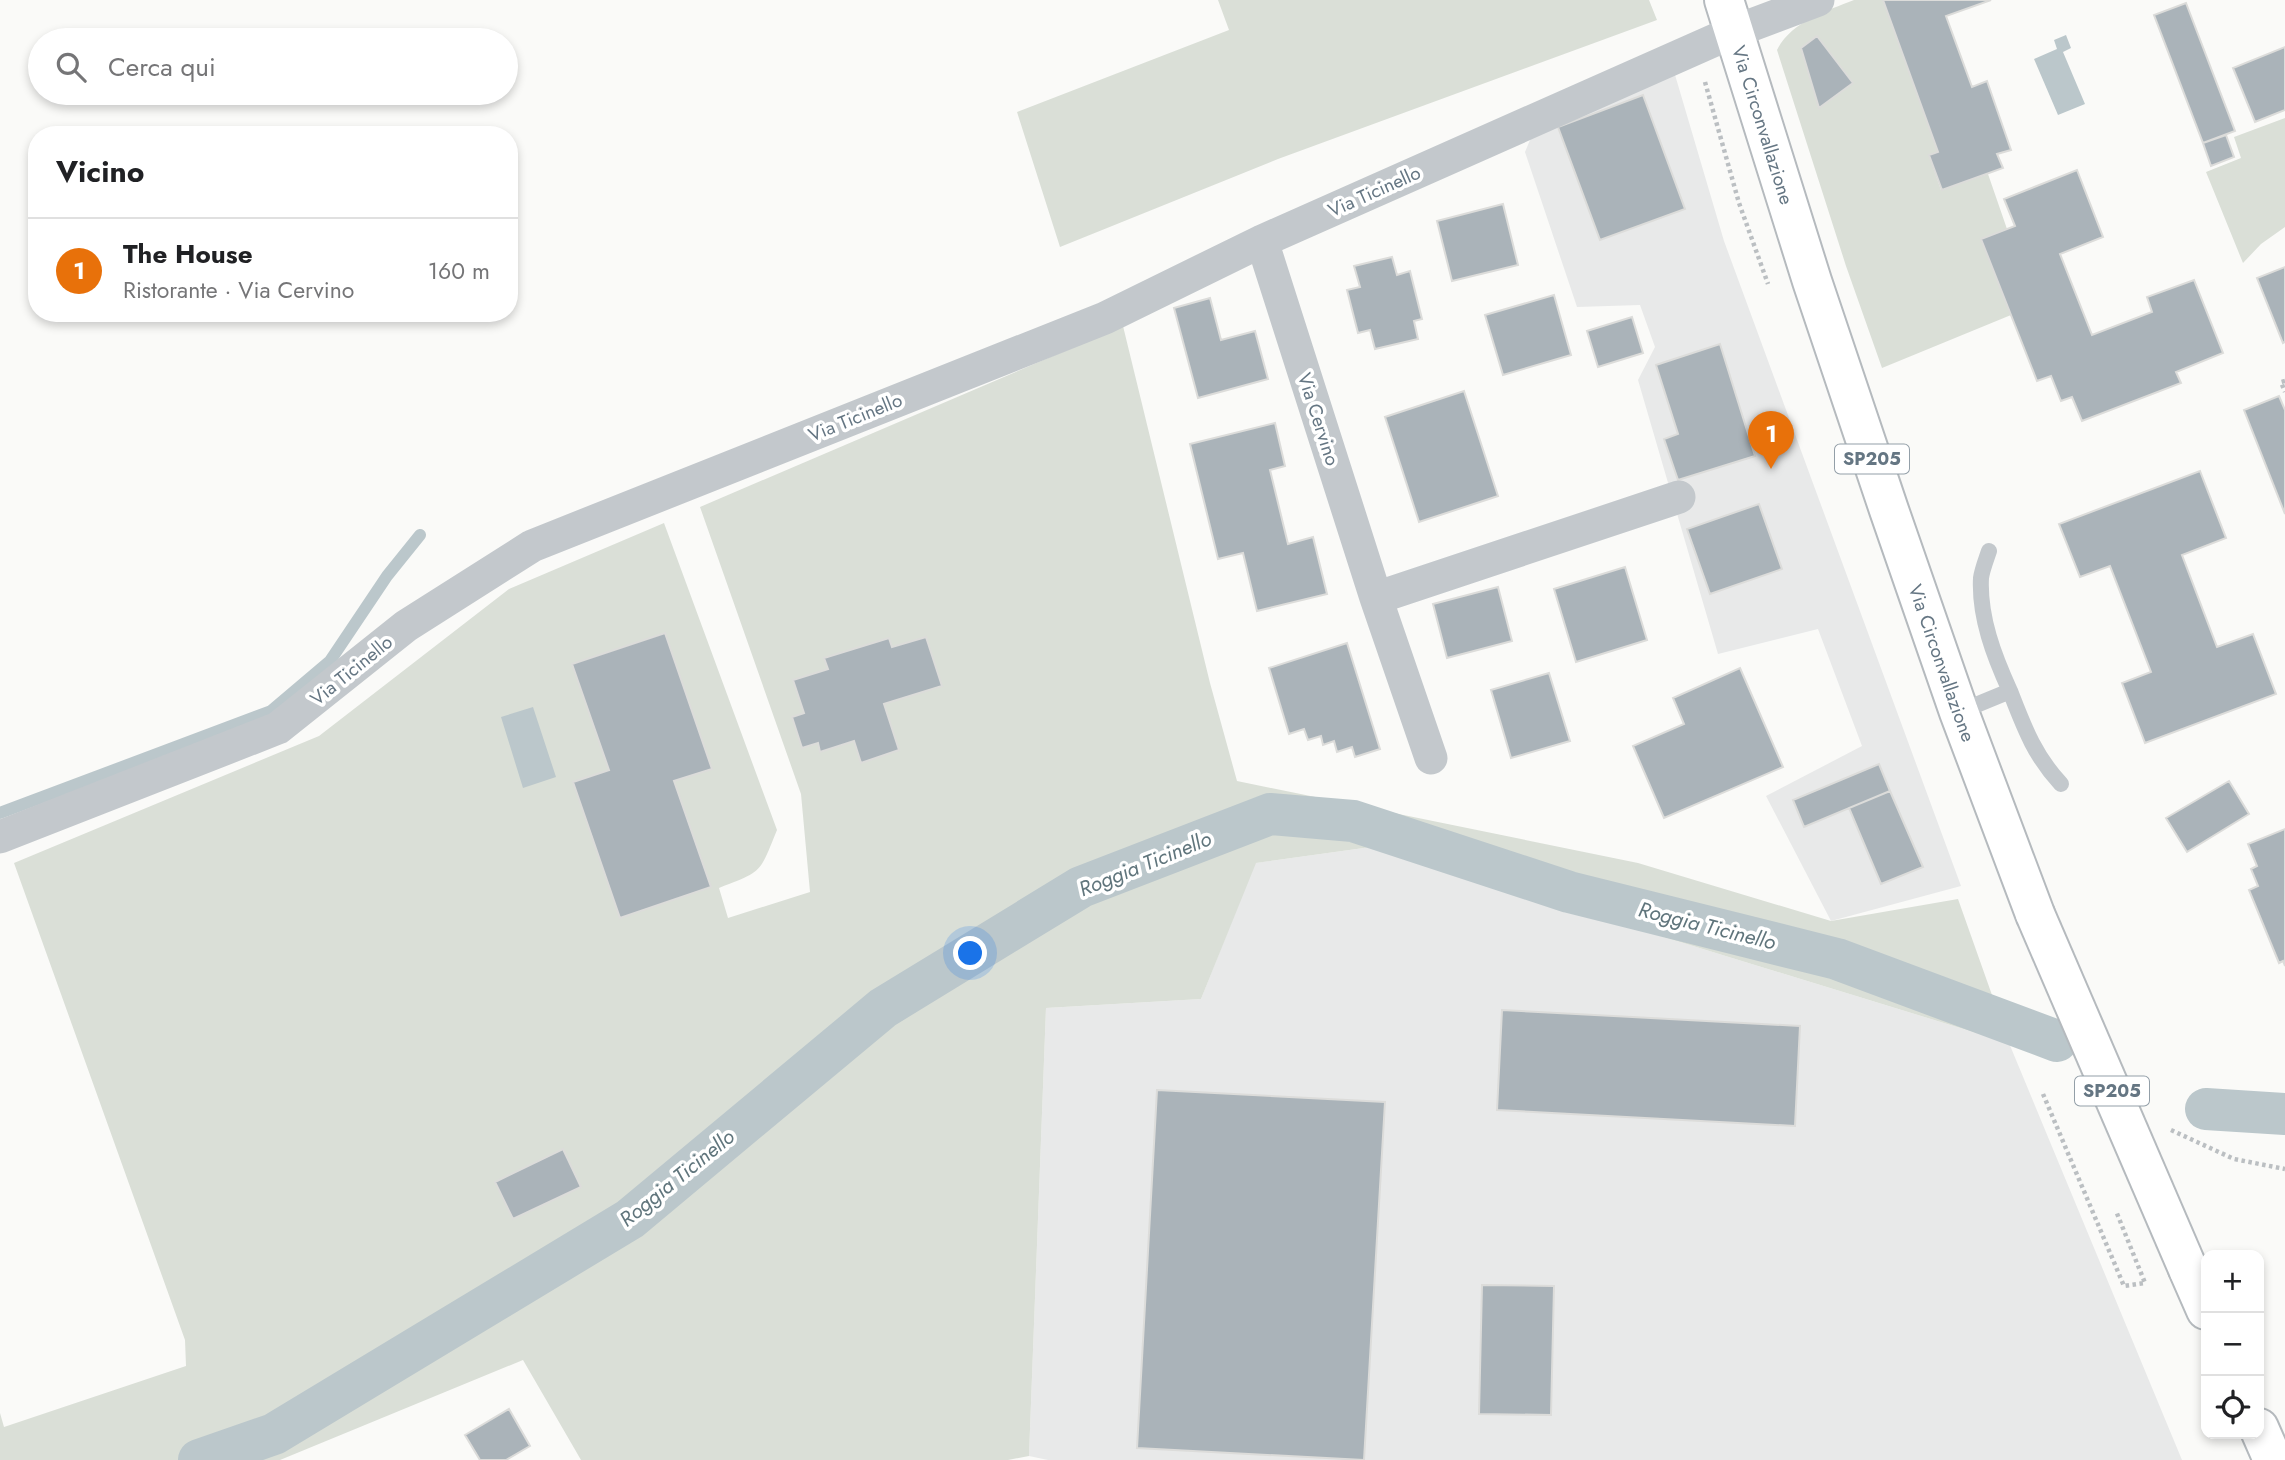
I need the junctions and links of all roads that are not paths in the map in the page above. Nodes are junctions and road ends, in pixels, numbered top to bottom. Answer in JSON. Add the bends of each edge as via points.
{"nodes":[{"id":1,"x":1818,"y":0,"type":"edge"},
{"id":2,"x":1729,"y":16,"type":"edge"},
{"id":3,"x":1262,"y":241,"type":"junction"},
{"id":4,"x":1679,"y":497,"type":"dead end"},
{"id":5,"x":1989,"y":551,"type":"dead end"},
{"id":6,"x":1376,"y":598,"type":"junction"},
{"id":7,"x":2010,"y":691,"type":"junction"},
{"id":8,"x":1959,"y":712,"type":"junction"},
{"id":9,"x":1431,"y":758,"type":"dead end"},
{"id":10,"x":2061,"y":784,"type":"dead end"},
{"id":11,"x":0,"y":837,"type":"edge"},
{"id":12,"x":2201,"y":1299,"type":"edge"},
{"id":13,"x":2264,"y":1439,"type":"edge"},
{"id":14,"x":2273,"y":1460,"type":"edge"}],
"edges":[{"from":1,"to":2,"type":"street","name":"Via Ticinello"},
{"from":2,"to":3,"type":"street","name":"Via Ticinello"},
{"from":2,"to":8,"type":"main road","name":"Via Circonvallazione","number":"SP205","via":[[1816,294]]},
{"from":3,"to":6,"type":"street","name":"Via Cervino"},
{"from":3,"to":11,"type":"street","name":"Via Ticinello","via":[[1105,318],[532,547],[406,626],[278,728]]},
{"from":4,"to":6,"type":"street"},
{"from":5,"to":7,"type":"lane","via":[[1981,577],[1983,607],[1995,658]]},
{"from":6,"to":9,"type":"street","name":"Via Cervino"},
{"from":7,"to":8,"type":"lane"},
{"from":7,"to":10,"type":"lane","via":[[2030,743]]},
{"from":8,"to":12,"type":"main road","name":"Via Circonvallazione","number":"SP205","bridge":true,"via":[[2035,914]]},
{"from":13,"to":14,"type":"main road"}]}
